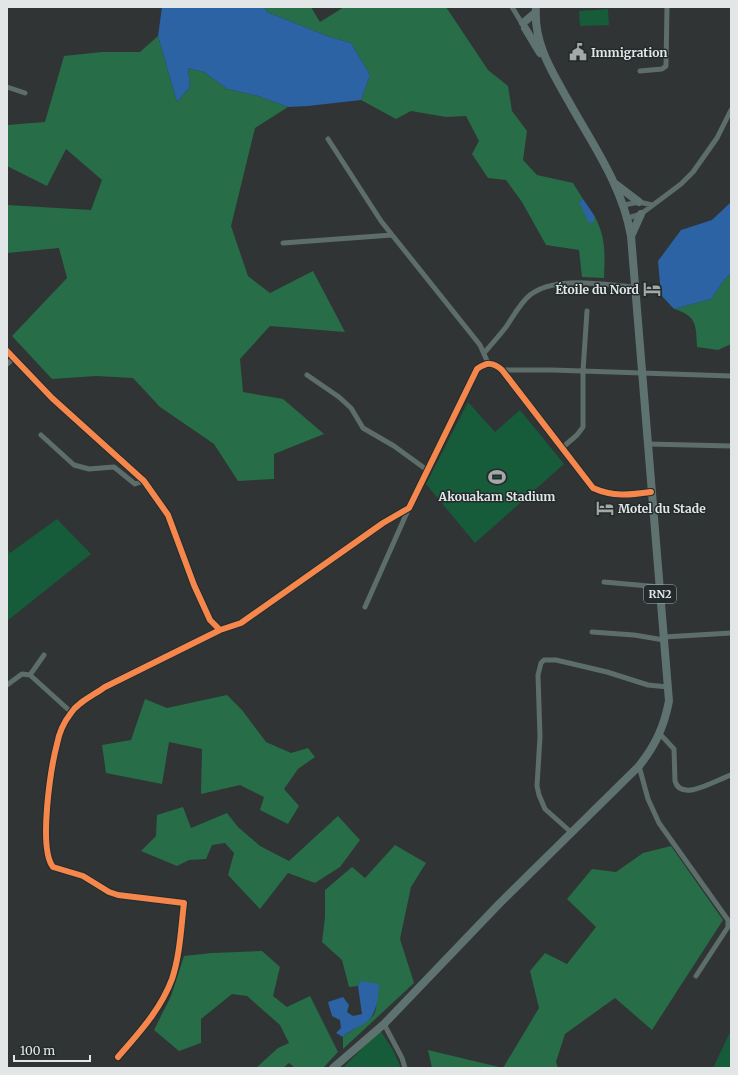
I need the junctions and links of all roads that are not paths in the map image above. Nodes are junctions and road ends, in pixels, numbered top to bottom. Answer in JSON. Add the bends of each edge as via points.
{"nodes":[{"id":1,"x":512,"y":7,"type":"edge"},
{"id":2,"x":667,"y":7,"type":"edge"},
{"id":3,"x":536,"y":10,"type":"edge"},
{"id":4,"x":523,"y":25,"type":"junction"},
{"id":5,"x":537,"y":32,"type":"junction"},
{"id":6,"x":545,"y":61,"type":"junction"},
{"id":7,"x":640,"y":71,"type":"dead end"},
{"id":8,"x":7,"y":87,"type":"edge"},
{"id":9,"x":25,"y":93,"type":"dead end"},
{"id":10,"x":731,"y":110,"type":"edge"},
{"id":11,"x":328,"y":139,"type":"dead end"},
{"id":12,"x":614,"y":183,"type":"junction"},
{"id":13,"x":639,"y":202,"type":"junction"},
{"id":14,"x":624,"y":205,"type":"junction"},
{"id":15,"x":652,"y":205,"type":"junction"},
{"id":16,"x":641,"y":214,"type":"junction"},
{"id":17,"x":628,"y":218,"type":"junction"},
{"id":18,"x":392,"y":235,"type":"junction"},
{"id":19,"x":631,"y":236,"type":"junction"},
{"id":20,"x":283,"y":243,"type":"dead end"},
{"id":21,"x":635,"y":287,"type":"junction"},
{"id":22,"x":587,"y":311,"type":"dead end"},
{"id":23,"x":7,"y":350,"type":"edge"},
{"id":24,"x":484,"y":353,"type":"junction"},
{"id":25,"x":14,"y":358,"type":"junction"},
{"id":26,"x":488,"y":363,"type":"junction"},
{"id":27,"x":7,"y":364,"type":"edge"},
{"id":28,"x":502,"y":370,"type":"junction"},
{"id":29,"x":583,"y":371,"type":"junction"},
{"id":30,"x":642,"y":374,"type":"junction"},
{"id":31,"x":308,"y":375,"type":"dead end"},
{"id":32,"x":731,"y":376,"type":"edge"},
{"id":33,"x":41,"y":435,"type":"dead end"},
{"id":34,"x":648,"y":444,"type":"junction"},
{"id":35,"x":731,"y":446,"type":"edge"},
{"id":36,"x":562,"y":448,"type":"junction"},
{"id":37,"x":427,"y":470,"type":"junction"},
{"id":38,"x":144,"y":481,"type":"junction"},
{"id":39,"x":651,"y":492,"type":"junction"},
{"id":40,"x":409,"y":508,"type":"junction"},
{"id":41,"x":604,"y":582,"type":"dead end"},
{"id":42,"x":660,"y":587,"type":"junction"},
{"id":43,"x":365,"y":607,"type":"dead end"},
{"id":44,"x":220,"y":630,"type":"junction"},
{"id":45,"x":592,"y":632,"type":"dead end"},
{"id":46,"x":731,"y":633,"type":"edge"},
{"id":47,"x":664,"y":638,"type":"junction"},
{"id":48,"x":44,"y":655,"type":"dead end"},
{"id":49,"x":30,"y":675,"type":"junction"},
{"id":50,"x":7,"y":685,"type":"edge"},
{"id":51,"x":668,"y":687,"type":"junction"},
{"id":52,"x":71,"y":712,"type":"junction"},
{"id":53,"x":660,"y":734,"type":"junction"},
{"id":54,"x":639,"y":766,"type":"junction"},
{"id":55,"x":731,"y":775,"type":"edge"},
{"id":56,"x":572,"y":833,"type":"junction"},
{"id":57,"x":696,"y":976,"type":"dead end"},
{"id":58,"x":384,"y":1024,"type":"junction"},
{"id":59,"x":118,"y":1057,"type":"dead end"},
{"id":60,"x":333,"y":1068,"type":"edge"},
{"id":61,"x":405,"y":1068,"type":"edge"}],
"edges":[{"from":1,"to":4,"type":"street"},
{"from":2,"to":7,"type":"street","via":[[666,66],[662,69]]},
{"from":3,"to":4,"type":"highway"},
{"from":3,"to":5,"type":"highway","number":"RN2"},
{"from":4,"to":5,"type":"street"},
{"from":4,"to":6,"type":"highway"},
{"from":5,"to":6,"type":"highway","number":"RN2"},
{"from":6,"to":12,"type":"highway","number":"RN2"},
{"from":8,"to":9,"type":"street"},
{"from":10,"to":15,"type":"street","via":[[717,138],[693,172]]},
{"from":11,"to":18,"type":"street"},
{"from":12,"to":13,"type":"highway"},
{"from":12,"to":14,"type":"highway","number":"RN2"},
{"from":13,"to":14,"type":"street"},
{"from":13,"to":15,"type":"street"},
{"from":14,"to":17,"type":"highway","number":"RN2"},
{"from":15,"to":16,"type":"street"},
{"from":16,"to":17,"type":"street"},
{"from":16,"to":19,"type":"highway"},
{"from":17,"to":19,"type":"highway","number":"RN2"},
{"from":18,"to":20,"type":"street"},
{"from":18,"to":24,"type":"street"},
{"from":19,"to":21,"type":"highway","number":"RN2"},
{"from":21,"to":24,"type":"street","via":[[572,283],[540,290],[523,302]]},
{"from":21,"to":30,"type":"highway","number":"RN2"},
{"from":22,"to":29,"type":"street"},
{"from":23,"to":25,"type":"street"},
{"from":24,"to":26,"type":"street"},
{"from":25,"to":27,"type":"street"},
{"from":25,"to":38,"type":"street","via":[[52,398]]},
{"from":26,"to":28,"type":"street","via":[[495,363]]},
{"from":26,"to":37,"type":"street","via":[[477,369]]},
{"from":28,"to":29,"type":"street"},
{"from":28,"to":36,"type":"street"},
{"from":29,"to":30,"type":"street"},
{"from":29,"to":36,"type":"street","via":[[583,427],[581,432]]},
{"from":30,"to":32,"type":"street"},
{"from":30,"to":34,"type":"highway","number":"RN2"},
{"from":31,"to":37,"type":"street","via":[[351,408],[363,428]]},
{"from":33,"to":38,"type":"street","via":[[74,465],[89,469],[114,467],[135,484]]},
{"from":34,"to":35,"type":"street"},
{"from":34,"to":39,"type":"highway","number":"RN2"},
{"from":36,"to":39,"type":"street","via":[[594,488],[605,494],[621,496]]},
{"from":37,"to":40,"type":"street"},
{"from":38,"to":44,"type":"street","via":[[168,515],[194,585],[210,620]]},
{"from":39,"to":42,"type":"highway","number":"RN2"},
{"from":40,"to":43,"type":"street"},
{"from":40,"to":44,"type":"street","via":[[383,523],[241,623]]},
{"from":41,"to":42,"type":"street"},
{"from":42,"to":47,"type":"highway","number":"RN2"},
{"from":44,"to":52,"type":"street","via":[[104,687]]},
{"from":45,"to":47,"type":"street"},
{"from":46,"to":47,"type":"street"},
{"from":47,"to":51,"type":"highway","number":"RN2"},
{"from":48,"to":49,"type":"street"},
{"from":49,"to":50,"type":"street","via":[[22,674]]},
{"from":49,"to":52,"type":"street"},
{"from":51,"to":53,"type":"highway","number":"RN2","via":[[669,701]]},
{"from":51,"to":56,"type":"street","via":[[648,685],[556,660],[544,660],[541,663],[538,675],[540,737],[537,786],[545,809]]},
{"from":52,"to":59,"type":"street","via":[[57,742],[54,756],[46,823],[50,864],[57,869],[83,876],[113,893],[184,903],[172,979],[150,1020]]},
{"from":53,"to":54,"type":"highway","number":"RN2","via":[[652,750]]},
{"from":53,"to":55,"type":"street","via":[[674,749],[675,781],[682,790],[703,787]]},
{"from":54,"to":56,"type":"highway","number":"RN2"},
{"from":54,"to":57,"type":"street","via":[[648,799],[659,823],[729,924]]},
{"from":56,"to":58,"type":"highway","number":"RN2","via":[[500,903]]},
{"from":58,"to":60,"type":"highway","number":"RN2"},
{"from":58,"to":61,"type":"street"}]}
